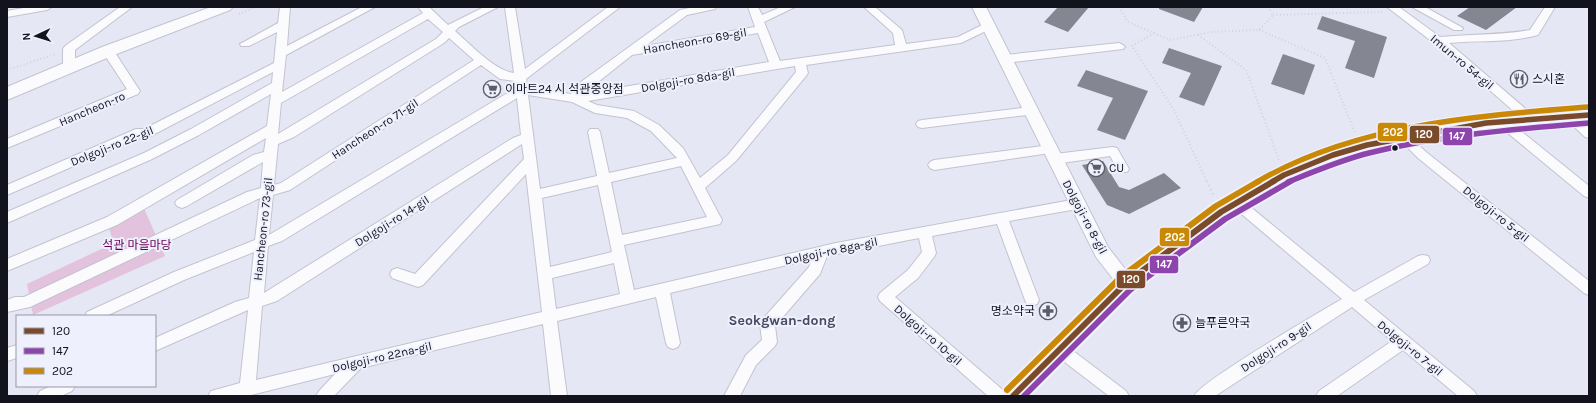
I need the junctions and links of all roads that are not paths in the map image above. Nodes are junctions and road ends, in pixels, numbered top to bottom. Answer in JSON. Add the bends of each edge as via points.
{"nodes":[{"id":1,"x":47,"y":7,"type":"edge"},
{"id":2,"x":127,"y":7,"type":"edge"},
{"id":3,"x":225,"y":7,"type":"edge"},
{"id":4,"x":285,"y":7,"type":"edge"},
{"id":5,"x":370,"y":7,"type":"edge"},
{"id":6,"x":493,"y":7,"type":"edge"},
{"id":7,"x":510,"y":7,"type":"edge"},
{"id":8,"x":614,"y":7,"type":"edge"},
{"id":9,"x":711,"y":7,"type":"edge"},
{"id":10,"x":753,"y":7,"type":"edge"},
{"id":11,"x":790,"y":7,"type":"edge"},
{"id":12,"x":869,"y":7,"type":"edge"},
{"id":13,"x":979,"y":7,"type":"edge"},
{"id":14,"x":1392,"y":7,"type":"edge"},
{"id":15,"x":1417,"y":7,"type":"edge"},
{"id":16,"x":1550,"y":7,"type":"edge"},
{"id":17,"x":426,"y":11,"type":"edge"},
{"id":18,"x":7,"y":14,"type":"edge"},
{"id":19,"x":1404,"y":16,"type":"junction"},
{"id":20,"x":284,"y":24,"type":"junction"},
{"id":21,"x":760,"y":25,"type":"junction"},
{"id":22,"x":988,"y":26,"type":"junction"},
{"id":23,"x":1458,"y":28,"type":"dead end"},
{"id":24,"x":450,"y":32,"type":"junction"},
{"id":25,"x":1438,"y":41,"type":"junction"},
{"id":26,"x":245,"y":44,"type":"dead end"},
{"id":27,"x":1119,"y":47,"type":"dead end"},
{"id":28,"x":901,"y":48,"type":"junction"},
{"id":29,"x":108,"y":51,"type":"junction"},
{"id":30,"x":629,"y":52,"type":"junction"},
{"id":31,"x":280,"y":58,"type":"junction"},
{"id":32,"x":1005,"y":59,"type":"junction"},
{"id":33,"x":481,"y":60,"type":"junction"},
{"id":34,"x":800,"y":62,"type":"junction"},
{"id":35,"x":776,"y":65,"type":"junction"},
{"id":36,"x":69,"y":67,"type":"junction"},
{"id":37,"x":521,"y":84,"type":"junction"},
{"id":38,"x":278,"y":85,"type":"junction"},
{"id":39,"x":7,"y":94,"type":"edge"},
{"id":40,"x":575,"y":99,"type":"junction"},
{"id":41,"x":276,"y":101,"type":"junction"},
{"id":42,"x":1031,"y":111,"type":"junction"},
{"id":43,"x":1589,"y":115,"type":"edge"},
{"id":44,"x":1570,"y":116,"type":"junction"},
{"id":45,"x":1530,"y":119,"type":"junction"},
{"id":46,"x":1502,"y":122,"type":"junction"},
{"id":47,"x":922,"y":124,"type":"dead end"},
{"id":48,"x":273,"y":128,"type":"junction"},
{"id":49,"x":594,"y":132,"type":"dead end"},
{"id":50,"x":1589,"y":134,"type":"edge"},
{"id":51,"x":143,"y":135,"type":"junction"},
{"id":52,"x":528,"y":138,"type":"junction"},
{"id":53,"x":1404,"y":138,"type":"junction"},
{"id":54,"x":272,"y":141,"type":"junction"},
{"id":55,"x":7,"y":144,"type":"edge"},
{"id":56,"x":158,"y":151,"type":"junction"},
{"id":57,"x":1052,"y":154,"type":"junction"},
{"id":58,"x":270,"y":156,"type":"junction"},
{"id":59,"x":530,"y":161,"type":"junction"},
{"id":60,"x":684,"y":161,"type":"junction"},
{"id":61,"x":934,"y":165,"type":"dead end"},
{"id":62,"x":1123,"y":169,"type":"dead end"},
{"id":63,"x":603,"y":179,"type":"junction"},
{"id":64,"x":698,"y":187,"type":"junction"},
{"id":65,"x":7,"y":190,"type":"edge"},
{"id":66,"x":267,"y":190,"type":"junction"},
{"id":67,"x":1589,"y":193,"type":"edge"},
{"id":68,"x":534,"y":195,"type":"junction"},
{"id":69,"x":182,"y":203,"type":"dead end"},
{"id":70,"x":1076,"y":204,"type":"junction"},
{"id":71,"x":1229,"y":207,"type":"junction"},
{"id":72,"x":7,"y":218,"type":"edge"},
{"id":73,"x":1002,"y":218,"type":"junction"},
{"id":74,"x":925,"y":232,"type":"junction"},
{"id":75,"x":616,"y":241,"type":"junction"},
{"id":76,"x":262,"y":243,"type":"junction"},
{"id":77,"x":821,"y":252,"type":"junction"},
{"id":78,"x":619,"y":256,"type":"junction"},
{"id":79,"x":1423,"y":260,"type":"dead end"},
{"id":80,"x":7,"y":265,"type":"edge"},
{"id":81,"x":397,"y":274,"type":"dead end"},
{"id":82,"x":544,"y":274,"type":"junction"},
{"id":83,"x":1126,"y":283,"type":"junction"},
{"id":84,"x":1589,"y":289,"type":"edge"},
{"id":85,"x":662,"y":290,"type":"junction"},
{"id":86,"x":628,"y":298,"type":"junction"},
{"id":87,"x":1352,"y":299,"type":"junction"},
{"id":88,"x":1032,"y":300,"type":"dead end"},
{"id":89,"x":256,"y":302,"type":"junction"},
{"id":90,"x":7,"y":306,"type":"edge"},
{"id":91,"x":94,"y":315,"type":"edge"},
{"id":92,"x":549,"y":318,"type":"junction"},
{"id":93,"x":1403,"y":342,"type":"junction"},
{"id":94,"x":673,"y":344,"type":"dead end"},
{"id":95,"x":156,"y":345,"type":"edge"},
{"id":96,"x":1059,"y":349,"type":"junction"},
{"id":97,"x":357,"y":363,"type":"junction"},
{"id":98,"x":65,"y":387,"type":"edge"},
{"id":99,"x":247,"y":389,"type":"junction"},
{"id":100,"x":45,"y":396,"type":"edge"},
{"id":101,"x":219,"y":396,"type":"edge"},
{"id":102,"x":324,"y":396,"type":"edge"},
{"id":103,"x":559,"y":396,"type":"edge"},
{"id":104,"x":732,"y":396,"type":"edge"},
{"id":105,"x":999,"y":396,"type":"edge"},
{"id":106,"x":1013,"y":396,"type":"edge"},
{"id":107,"x":1121,"y":396,"type":"edge"},
{"id":108,"x":1202,"y":396,"type":"edge"},
{"id":109,"x":1324,"y":396,"type":"edge"},
{"id":110,"x":1468,"y":396,"type":"edge"}],
"edges":[{"from":1,"to":18,"type":"street"},
{"from":2,"to":36,"type":"street","via":[[69,49]]},
{"from":3,"to":29,"type":"main road"},
{"from":4,"to":20,"type":"street","name":"Hancheon-ro 73-gil"},
{"from":5,"to":31,"type":"street"},
{"from":6,"to":24,"type":"street","via":[[455,25]]},
{"from":7,"to":37,"type":"street"},
{"from":8,"to":37,"type":"street"},
{"from":9,"to":30,"type":"street","name":"Hancheon-ro 69-gil","via":[[684,12]]},
{"from":10,"to":21,"type":"street","name":"Hancheon-ro 69-gil"},
{"from":11,"to":21,"type":"street","name":"Hancheon-ro 69-gil"},
{"from":12,"to":28,"type":"street","via":[[898,32]]},
{"from":13,"to":22,"type":"street","name":"Dolgoji-ro 8-gil"},
{"from":14,"to":19,"type":"street","name":"Imun-ro 54-gil"},
{"from":15,"to":19,"type":"street"},
{"from":15,"to":23,"type":"street"},
{"from":16,"to":25,"type":"street","via":[[1534,33],[1503,38],[1473,37]]},
{"from":17,"to":24,"type":"street"},
{"from":17,"to":41,"type":"street"},
{"from":19,"to":25,"type":"street","name":"Imun-ro 54-gil"},
{"from":20,"to":26,"type":"street"},
{"from":20,"to":31,"type":"street","name":"Hancheon-ro 73-gil"},
{"from":21,"to":30,"type":"street","name":"Hancheon-ro 69-gil"},
{"from":21,"to":35,"type":"street","name":"Hancheon-ro 69-gil"},
{"from":22,"to":28,"type":"street","name":"Dolgoji-ro 8da-gil","via":[[961,40]]},
{"from":22,"to":32,"type":"street","name":"Dolgoji-ro 8-gil"},
{"from":24,"to":33,"type":"street"},
{"from":24,"to":54,"type":"street","via":[[440,41],[290,134]]},
{"from":25,"to":45,"type":"street","name":"Imun-ro 54-gil"},
{"from":27,"to":32,"type":"street"},
{"from":28,"to":34,"type":"street","name":"Dolgoji-ro 8da-gil"},
{"from":29,"to":36,"type":"main road"},
{"from":29,"to":55,"type":"street","name":"Hancheon-ro","via":[[134,92]]},
{"from":30,"to":40,"type":"street","name":"Hancheon-ro 69-gil","via":[[578,90]]},
{"from":31,"to":38,"type":"street","name":"Hancheon-ro 73-gil"},
{"from":31,"to":51,"type":"street","name":"Dolgoji-ro 22-gil"},
{"from":32,"to":42,"type":"street","name":"Dolgoji-ro 8-gil"},
{"from":33,"to":37,"type":"street"},
{"from":33,"to":66,"type":"street","name":"Hancheon-ro 71-gil","via":[[285,187]]},
{"from":34,"to":35,"type":"street","name":"Dolgoji-ro 8da-gil"},
{"from":34,"to":64,"type":"street","via":[[802,73],[781,100],[732,158]]},
{"from":35,"to":40,"type":"street","name":"Dolgoji-ro 8da-gil"},
{"from":36,"to":39,"type":"main road"},
{"from":37,"to":40,"type":"street","name":"Dolgoji-ro 8da-gil"},
{"from":37,"to":52,"type":"street"},
{"from":37,"to":76,"type":"street","via":[[277,237]]},
{"from":38,"to":41,"type":"street","name":"Hancheon-ro 73-gil"},
{"from":38,"to":56,"type":"street","name":"Dolgoji-ro 22-gil"},
{"from":40,"to":60,"type":"street","name":"Dolgoji-ro 8da-gil","via":[[595,109],[630,114],[655,128],[678,151]]},
{"from":41,"to":48,"type":"street","name":"Hancheon-ro 73-gil"},
{"from":42,"to":47,"type":"street"},
{"from":42,"to":57,"type":"street","name":"Dolgoji-ro 8-gil"},
{"from":43,"to":44,"type":"main road"},
{"from":44,"to":45,"type":"main road"},
{"from":44,"to":50,"type":"street"},
{"from":45,"to":46,"type":"main road"},
{"from":46,"to":53,"type":"main road"},
{"from":46,"to":67,"type":"street"},
{"from":48,"to":54,"type":"street","name":"Hancheon-ro 73-gil"},
{"from":48,"to":80,"type":"street","via":[[112,221]]},
{"from":49,"to":63,"type":"street"},
{"from":51,"to":56,"type":"street"},
{"from":51,"to":65,"type":"street","name":"Dolgoji-ro 22-gil","via":[[140,132]]},
{"from":52,"to":59,"type":"street"},
{"from":52,"to":89,"type":"street","name":"Dolgoji-ro 14-gil","via":[[517,141],[272,297]]},
{"from":53,"to":71,"type":"main road","via":[[1333,154],[1284,175]]},
{"from":53,"to":84,"type":"street","name":"Dolgoji-ro 5-gil"},
{"from":54,"to":58,"type":"street","name":"Hancheon-ro 73-gil"},
{"from":56,"to":72,"type":"street","name":"Dolgoji-ro 22-gil"},
{"from":57,"to":61,"type":"street"},
{"from":57,"to":62,"type":"street","via":[[1112,151]]},
{"from":57,"to":70,"type":"street","name":"Dolgoji-ro 8-gil"},
{"from":58,"to":66,"type":"street","name":"Hancheon-ro 73-gil"},
{"from":58,"to":69,"type":"street","via":[[257,158]]},
{"from":59,"to":68,"type":"street"},
{"from":59,"to":81,"type":"street","via":[[418,281]]},
{"from":60,"to":63,"type":"street"},
{"from":60,"to":64,"type":"street","name":"Dolgoji-ro 8da-gil"},
{"from":63,"to":68,"type":"street"},
{"from":63,"to":75,"type":"street"},
{"from":64,"to":75,"type":"street","name":"Dolgoji-ro 8da-gil","via":[[715,220]]},
{"from":66,"to":76,"type":"street","name":"Hancheon-ro 73-gil"},
{"from":66,"to":90,"type":"street","via":[[25,303]]},
{"from":68,"to":82,"type":"street"},
{"from":70,"to":73,"type":"street","name":"Dolgoji-ro 8ga-gil"},
{"from":70,"to":83,"type":"street","name":"Dolgoji-ro 8-gil","via":[[1102,252]]},
{"from":71,"to":83,"type":"main road"},
{"from":71,"to":87,"type":"street","name":"Dolgoji-ro 7-gil"},
{"from":73,"to":74,"type":"street","name":"Dolgoji-ro 8ga-gil"},
{"from":73,"to":88,"type":"street"},
{"from":74,"to":77,"type":"street","name":"Dolgoji-ro 8ga-gil"},
{"from":74,"to":105,"type":"street","name":"Dolgoji-ro 10-gil","via":[[929,253],[913,274],[885,297]]},
{"from":75,"to":78,"type":"street"},
{"from":76,"to":89,"type":"street","name":"Hancheon-ro 73-gil"},
{"from":76,"to":91,"type":"street","via":[[179,276]]},
{"from":77,"to":85,"type":"street","name":"Dolgoji-ro 8ga-gil"},
{"from":77,"to":104,"type":"street","via":[[816,270],[767,324],[770,342],[751,360]]},
{"from":78,"to":82,"type":"street"},
{"from":78,"to":86,"type":"street"},
{"from":79,"to":87,"type":"street"},
{"from":82,"to":92,"type":"street"},
{"from":83,"to":96,"type":"main road"},
{"from":85,"to":86,"type":"street","name":"Dolgoji-ro 8ga-gil"},
{"from":85,"to":94,"type":"street"},
{"from":86,"to":92,"type":"street","name":"Dolgoji-ro 8ga-gil"},
{"from":87,"to":93,"type":"street","name":"Dolgoji-ro 7-gil"},
{"from":87,"to":108,"type":"street","name":"Dolgoji-ro 9-gil"},
{"from":89,"to":95,"type":"street","via":[[240,306]]},
{"from":89,"to":99,"type":"street","name":"Hancheon-ro 73-gil"},
{"from":92,"to":97,"type":"street","name":"Dolgoji-ro 22na-gil"},
{"from":92,"to":103,"type":"street"},
{"from":93,"to":109,"type":"street"},
{"from":93,"to":110,"type":"street","name":"Dolgoji-ro 7-gil"},
{"from":96,"to":106,"type":"main road"},
{"from":96,"to":107,"type":"street"},
{"from":97,"to":99,"type":"street","name":"Dolgoji-ro 22na-gil"},
{"from":97,"to":102,"type":"street"},
{"from":98,"to":100,"type":"street"},
{"from":99,"to":101,"type":"street","name":"Dolgoji-ro 22na-gil"}]}
